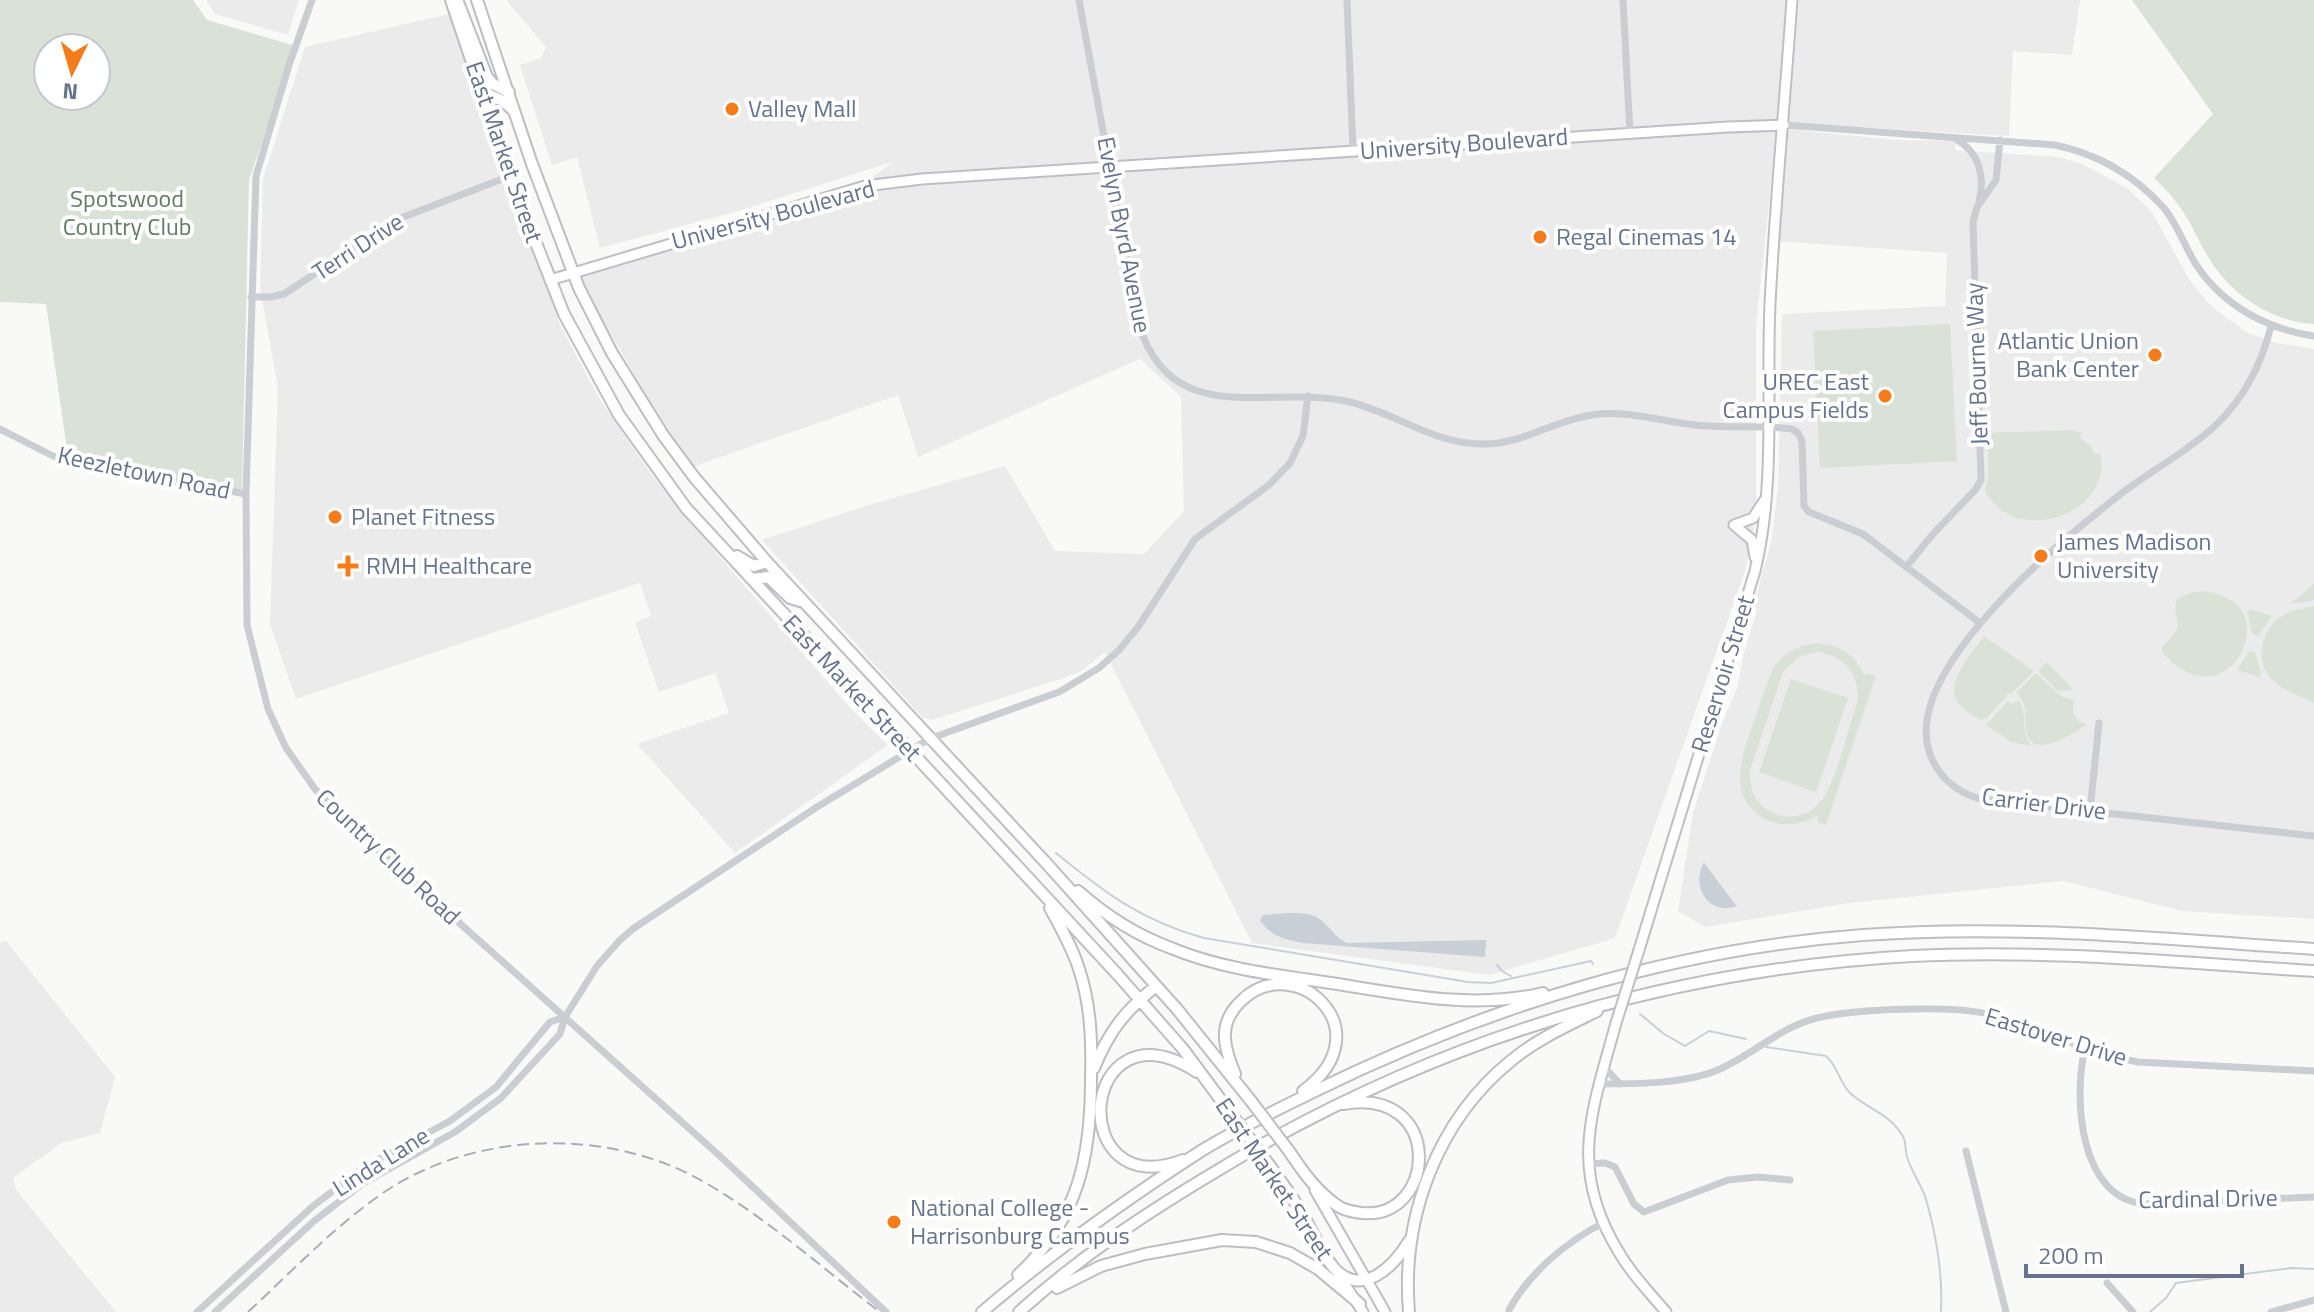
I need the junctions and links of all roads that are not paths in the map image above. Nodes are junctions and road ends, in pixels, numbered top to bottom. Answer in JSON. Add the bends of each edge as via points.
{"nodes":[{"id":1,"x":312,"y":0,"type":"edge"},
{"id":2,"x":454,"y":0,"type":"edge"},
{"id":3,"x":477,"y":0,"type":"edge"},
{"id":4,"x":1079,"y":0,"type":"edge"},
{"id":5,"x":1347,"y":0,"type":"edge"},
{"id":6,"x":1623,"y":0,"type":"edge"},
{"id":7,"x":1792,"y":0,"type":"edge"},
{"id":8,"x":483,"y":92,"type":"junction"},
{"id":9,"x":509,"y":92,"type":"junction"},
{"id":10,"x":515,"y":112,"type":"junction"},
{"id":11,"x":1784,"y":125,"type":"junction"},
{"id":12,"x":1630,"y":134,"type":"junction"},
{"id":13,"x":1955,"y":139,"type":"junction"},
{"id":14,"x":2000,"y":140,"type":"junction"},
{"id":15,"x":1353,"y":151,"type":"junction"},
{"id":16,"x":1110,"y":167,"type":"junction"},
{"id":17,"x":510,"y":176,"type":"junction"},
{"id":18,"x":1977,"y":207,"type":"junction"},
{"id":19,"x":574,"y":275,"type":"junction"},
{"id":20,"x":550,"y":280,"type":"junction"},
{"id":21,"x":251,"y":297,"type":"junction"},
{"id":22,"x":2271,"y":326,"type":"junction"},
{"id":23,"x":2314,"y":336,"type":"edge"},
{"id":24,"x":1308,"y":396,"type":"junction"},
{"id":25,"x":1768,"y":427,"type":"junction"},
{"id":26,"x":0,"y":429,"type":"edge"},
{"id":27,"x":1767,"y":489,"type":"junction"},
{"id":28,"x":246,"y":494,"type":"junction"},
{"id":29,"x":713,"y":537,"type":"junction"},
{"id":30,"x":767,"y":562,"type":"junction"},
{"id":31,"x":1756,"y":567,"type":"junction"},
{"id":32,"x":1906,"y":567,"type":"junction"},
{"id":33,"x":752,"y":579,"type":"junction"},
{"id":34,"x":802,"y":601,"type":"junction"},
{"id":35,"x":1980,"y":623,"type":"junction"},
{"id":36,"x":2099,"y":723,"type":"dead end"},
{"id":37,"x":929,"y":739,"type":"junction"},
{"id":38,"x":910,"y":751,"type":"junction"},
{"id":39,"x":2090,"y":810,"type":"junction"},
{"id":40,"x":2314,"y":836,"type":"edge"},
{"id":41,"x":1048,"y":865,"type":"junction"},
{"id":42,"x":1046,"y":899,"type":"junction"},
{"id":43,"x":2314,"y":949,"type":"edge"},
{"id":44,"x":2314,"y":971,"type":"edge"},
{"id":45,"x":1599,"y":981,"type":"junction"},
{"id":46,"x":1156,"y":986,"type":"junction"},
{"id":47,"x":1140,"y":999,"type":"junction"},
{"id":48,"x":1607,"y":1006,"type":"junction"},
{"id":49,"x":565,"y":1017,"type":"junction"},
{"id":50,"x":2085,"y":1048,"type":"junction"},
{"id":51,"x":1604,"y":1067,"type":"junction"},
{"id":52,"x":2314,"y":1071,"type":"edge"},
{"id":53,"x":1091,"y":1073,"type":"junction"},
{"id":54,"x":1204,"y":1076,"type":"junction"},
{"id":55,"x":1599,"y":1084,"type":"junction"},
{"id":56,"x":1620,"y":1084,"type":"junction"},
{"id":57,"x":1240,"y":1086,"type":"junction"},
{"id":58,"x":1283,"y":1106,"type":"junction"},
{"id":59,"x":1330,"y":1108,"type":"junction"},
{"id":60,"x":1966,"y":1151,"type":"dead end"},
{"id":61,"x":1196,"y":1155,"type":"junction"},
{"id":62,"x":1588,"y":1164,"type":"junction"},
{"id":63,"x":1790,"y":1180,"type":"dead end"},
{"id":64,"x":1313,"y":1185,"type":"junction"},
{"id":65,"x":2314,"y":1197,"type":"edge"},
{"id":66,"x":1603,"y":1223,"type":"junction"},
{"id":67,"x":1410,"y":1239,"type":"junction"},
{"id":68,"x":1334,"y":1268,"type":"junction"},
{"id":69,"x":1369,"y":1280,"type":"junction"},
{"id":70,"x":2107,"y":1283,"type":"dead end"},
{"id":71,"x":2314,"y":1300,"type":"edge"},
{"id":72,"x":1362,"y":1308,"type":"edge"},
{"id":73,"x":1509,"y":1310,"type":"dead end"},
{"id":74,"x":197,"y":1312,"type":"edge"},
{"id":75,"x":215,"y":1312,"type":"edge"},
{"id":76,"x":886,"y":1312,"type":"edge"},
{"id":77,"x":981,"y":1312,"type":"edge"},
{"id":78,"x":1021,"y":1312,"type":"edge"},
{"id":79,"x":1385,"y":1312,"type":"edge"},
{"id":80,"x":1409,"y":1312,"type":"edge"},
{"id":81,"x":1666,"y":1312,"type":"edge"},
{"id":82,"x":2006,"y":1312,"type":"edge"},
{"id":83,"x":2133,"y":1312,"type":"edge"},
{"id":84,"x":2271,"y":1312,"type":"edge"}],
"edges":[{"from":1,"to":21,"type":"street","name":"Country Club Road","via":[[256,176]]},
{"from":2,"to":8,"type":"highway","name":"East Market Street"},
{"from":2,"to":9,"type":"highway","via":[[487,77]]},
{"from":3,"to":9,"type":"highway","name":"East Market Street"},
{"from":4,"to":16,"type":"street","name":"Evelyn Byrd Avenue"},
{"from":5,"to":15,"type":"street"},
{"from":6,"to":12,"type":"street"},
{"from":7,"to":11,"type":"main road","name":"Reservoir Street"},
{"from":8,"to":10,"type":"highway"},
{"from":8,"to":17,"type":"highway","name":"East Market Street"},
{"from":9,"to":10,"type":"highway","name":"East Market Street"},
{"from":10,"to":19,"type":"highway","name":"East Market Street"},
{"from":11,"to":12,"type":"main road","name":"University Boulevard"},
{"from":11,"to":13,"type":"street","name":"University Boulevard"},
{"from":11,"to":25,"type":"main road","name":"Reservoir Street","via":[[1770,303]]},
{"from":12,"to":15,"type":"main road","name":"University Boulevard"},
{"from":13,"to":14,"type":"street","name":"University Boulevard"},
{"from":13,"to":18,"type":"street","via":[[1978,159],[1982,188]]},
{"from":14,"to":18,"type":"street","name":"Jeff Bourne Way","via":[[1996,180]]},
{"from":14,"to":22,"type":"street","name":"University Boulevard","via":[[2076,149],[2126,173],[2165,210],[2216,291]]},
{"from":15,"to":16,"type":"main road","name":"University Boulevard"},
{"from":16,"to":19,"type":"main road","name":"University Boulevard","via":[[865,186]]},
{"from":16,"to":24,"type":"street","name":"Evelyn Byrd Avenue","via":[[1137,319],[1147,346],[1163,367],[1185,385],[1214,397]]},
{"from":17,"to":20,"type":"highway","name":"East Market Street"},
{"from":17,"to":21,"type":"street","name":"Terri Drive","via":[[398,219],[284,294]]},
{"from":18,"to":32,"type":"street","name":"Jeff Bourne Way","via":[[1973,229],[1981,480]]},
{"from":19,"to":20,"type":"main road","name":"University Boulevard"},
{"from":19,"to":30,"type":"highway","name":"East Market Street","via":[[612,353],[663,435]]},
{"from":20,"to":29,"type":"highway","name":"East Market Street","via":[[628,430]]},
{"from":21,"to":28,"type":"street","name":"Country Club Road"},
{"from":22,"to":23,"type":"street","name":"University Boulevard"},
{"from":22,"to":35,"type":"street","name":"Carrier Drive","via":[[2250,382],[2215,426],[2089,519]]},
{"from":24,"to":25,"type":"street","name":"Evelyn Byrd Avenue","via":[[1352,403],[1440,437],[1475,444],[1514,441],[1607,413],[1704,426]]},
{"from":24,"to":37,"type":"street","name":"Linda Lane","via":[[1303,436],[1290,463],[1269,485],[1197,537],[1138,627],[1110,659],[1059,692]]},
{"from":25,"to":27,"type":"main road","name":"Reservoir Street"},
{"from":25,"to":32,"type":"street","via":[[1792,429],[1801,438],[1804,506],[1809,512],[1863,534]]},
{"from":26,"to":28,"type":"street","name":"Keezletown Road","via":[[80,464]]},
{"from":27,"to":31,"type":"main road","name":"Reservoir Street"},
{"from":27,"to":31,"type":"main road","via":[[1758,513],[1734,525],[1752,540]]},
{"from":28,"to":49,"type":"street","name":"Country Club Road","via":[[247,625],[268,709],[286,748],[341,817]]},
{"from":29,"to":30,"type":"highway","via":[[748,564]]},
{"from":29,"to":33,"type":"highway","name":"East Market Street"},
{"from":30,"to":34,"type":"highway","name":"East Market Street"},
{"from":31,"to":51,"type":"main road","name":"Reservoir Street","bridge":true},
{"from":32,"to":35,"type":"street"},
{"from":33,"to":34,"type":"highway","via":[[768,577],[790,598]]},
{"from":33,"to":38,"type":"highway","name":"East Market Street"},
{"from":34,"to":37,"type":"highway","name":"East Market Street"},
{"from":35,"to":39,"type":"street","name":"Carrier Drive","via":[[1945,674],[1929,711],[1926,742],[1936,768],[1956,788],[1980,799]]},
{"from":36,"to":39,"type":"street"},
{"from":37,"to":38,"type":"street","name":"Linda Lane"},
{"from":37,"to":41,"type":"highway","name":"East Market Street"},
{"from":38,"to":42,"type":"highway","name":"East Market Street"},
{"from":38,"to":49,"type":"street","name":"Linda Lane","via":[[627,934],[597,966]]},
{"from":39,"to":40,"type":"street","name":"Carrier Drive"},
{"from":41,"to":45,"type":"highway","via":[[1130,929],[1232,967],[1457,1000],[1520,998]]},
{"from":41,"to":46,"type":"highway","name":"East Market Street"},
{"from":42,"to":47,"type":"highway","name":"East Market Street"},
{"from":42,"to":53,"type":"highway","via":[[1084,986]]},
{"from":43,"to":45,"type":"highway","via":[[2040,932],[1879,934],[1748,949]]},
{"from":44,"to":48,"type":"highway","via":[[2110,956],[1912,956],[1739,976]]},
{"from":45,"to":58,"type":"highway","via":[[1436,1036]]},
{"from":46,"to":47,"type":"highway"},
{"from":46,"to":57,"type":"highway","name":"East Market Street"},
{"from":47,"to":53,"type":"highway","via":[[1111,1030]]},
{"from":47,"to":54,"type":"highway","name":"East Market Street"},
{"from":48,"to":59,"type":"highway","via":[[1447,1055]]},
{"from":48,"to":67,"type":"highway","via":[[1541,1039],[1486,1083],[1444,1140]]},
{"from":49,"to":74,"type":"street","name":"Linda Lane","via":[[550,1022],[496,1087],[450,1121],[366,1166]]},
{"from":49,"to":75,"type":"street","name":"Linda Lane","via":[[560,1034],[501,1098],[455,1132],[362,1184]]},
{"from":49,"to":76,"type":"street","name":"Country Club Road"},
{"from":50,"to":52,"type":"street","name":"Eastover Drive","via":[[2155,1064]]},
{"from":50,"to":56,"type":"street","name":"Eastover Drive","via":[[1977,1012],[1882,1012],[1800,1024],[1716,1071]]},
{"from":50,"to":65,"type":"street","name":"Cardinal Drive","via":[[2080,1085],[2084,1132],[2098,1173],[2118,1196],[2147,1204]]},
{"from":51,"to":55,"type":"main road","name":"Reservoir Street"},
{"from":51,"to":56,"type":"street"},
{"from":53,"to":77,"type":"highway","via":[[1089,1145],[1071,1203],[1047,1244]]},
{"from":54,"to":61,"type":"highway","via":[[1170,1058],[1144,1055],[1116,1070],[1099,1103],[1106,1138],[1133,1163],[1158,1166]]},
{"from":54,"to":68,"type":"highway","name":"East Market Street","bridge":true,"via":[[1295,1201]]},
{"from":55,"to":56,"type":"street","name":"Eastover Drive"},
{"from":55,"to":62,"type":"main road","name":"Reservoir Street","via":[[1588,1132]]},
{"from":57,"to":58,"type":"highway","via":[[1226,1053],[1228,1018],[1248,993],[1266,986],[1304,989],[1330,1013],[1336,1030],[1333,1060],[1317,1082]]},
{"from":57,"to":64,"type":"highway","name":"East Market Street","bridge":true},
{"from":58,"to":61,"type":"highway"},
{"from":59,"to":64,"type":"highway","via":[[1368,1102],[1396,1111],[1414,1130],[1417,1177],[1399,1202],[1370,1214],[1340,1208]]},
{"from":59,"to":78,"type":"highway","via":[[1148,1212]]},
{"from":60,"to":82,"type":"street"},
{"from":61,"to":77,"type":"highway"},
{"from":62,"to":63,"type":"street","via":[[1615,1167],[1634,1204],[1644,1212],[1728,1180]]},
{"from":62,"to":66,"type":"main road","name":"Reservoir Street"},
{"from":64,"to":69,"type":"main road","name":"East Market Street"},
{"from":66,"to":73,"type":"street","via":[[1561,1250]]},
{"from":66,"to":81,"type":"main road","name":"Reservoir Street","via":[[1627,1265]]},
{"from":67,"to":69,"type":"highway","via":[[1383,1272]]},
{"from":67,"to":80,"type":"highway"},
{"from":68,"to":69,"type":"highway","via":[[1356,1280]]},
{"from":68,"to":72,"type":"main road","name":"East Market Street"},
{"from":69,"to":79,"type":"main road","name":"East Market Street"},
{"from":70,"to":83,"type":"street"},
{"from":71,"to":84,"type":"street"},
{"from":72,"to":78,"type":"highway","via":[[1318,1269],[1290,1253],[1256,1242],[1222,1240],[1101,1266]]}]}
